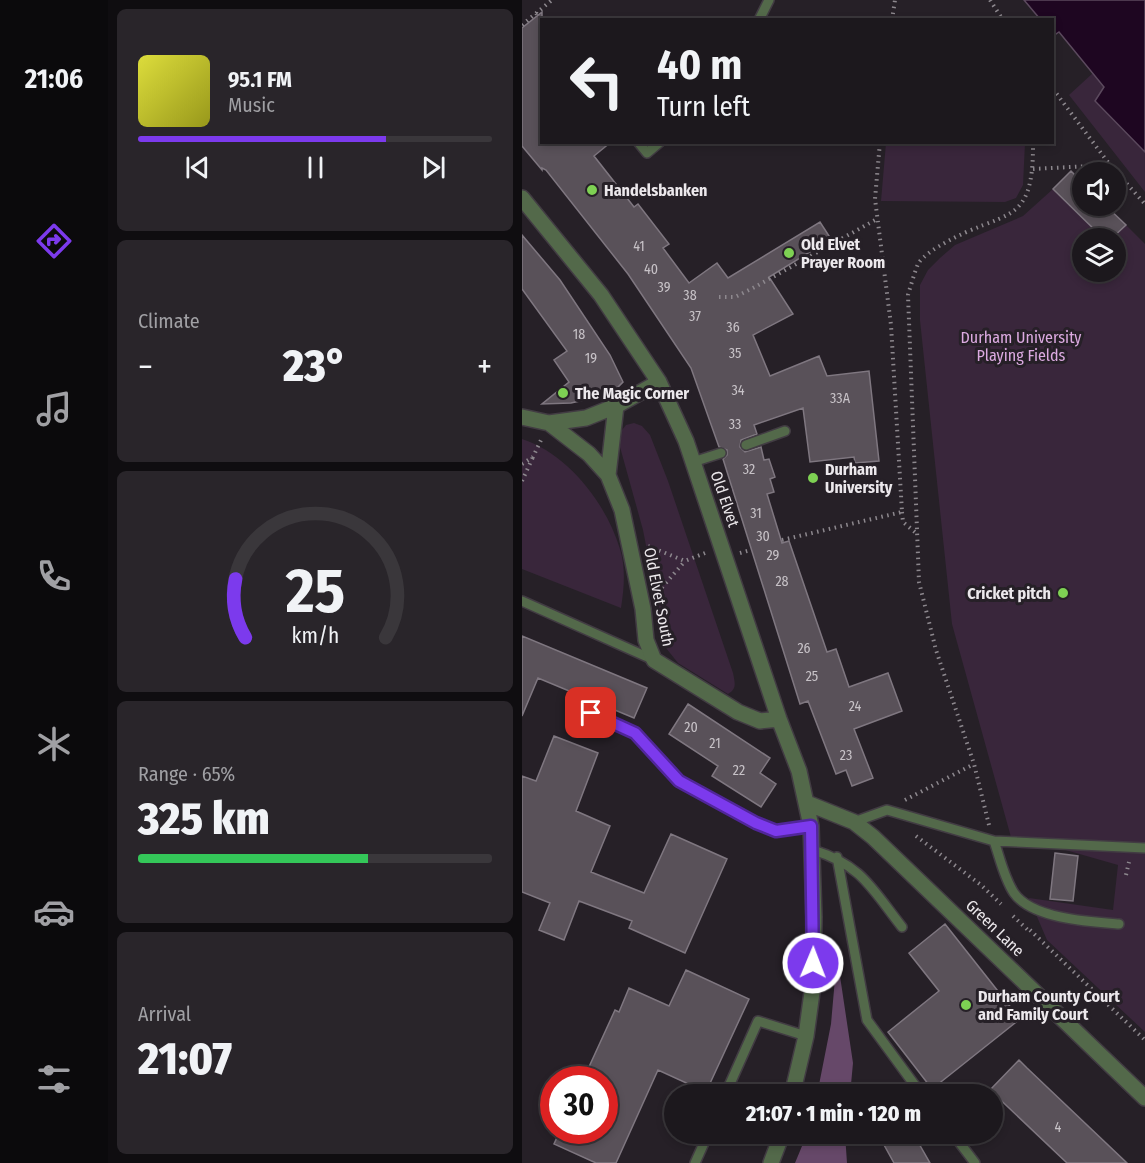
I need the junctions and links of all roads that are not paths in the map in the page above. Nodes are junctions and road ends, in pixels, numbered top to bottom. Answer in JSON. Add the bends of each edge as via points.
{"nodes":[{"id":1,"x":769,"y":0,"type":"edge"},
{"id":2,"x":760,"y":18,"type":"edge"},
{"id":3,"x":640,"y":144,"type":"edge"},
{"id":4,"x":658,"y":144,"type":"edge"},
{"id":5,"x":522,"y":198,"type":"edge"},
{"id":6,"x":659,"y":382,"type":"junction"},
{"id":7,"x":616,"y":406,"type":"junction"},
{"id":8,"x":522,"y":417,"type":"edge"},
{"id":9,"x":549,"y":423,"type":"junction"},
{"id":10,"x":785,"y":431,"type":"dead end"},
{"id":11,"x":746,"y":445,"type":"dead end"},
{"id":12,"x":721,"y":453,"type":"dead end"},
{"id":13,"x":693,"y":462,"type":"junction"},
{"id":14,"x":608,"y":475,"type":"junction"},
{"id":15,"x":522,"y":601,"type":"edge"},
{"id":16,"x":654,"y":660,"type":"junction"},
{"id":17,"x":591,"y":713,"type":"dead end"},
{"id":18,"x":779,"y":719,"type":"junction"},
{"id":19,"x":807,"y":803,"type":"junction"},
{"id":20,"x":854,"y":822,"type":"junction"},
{"id":21,"x":811,"y":826,"type":"junction"},
{"id":22,"x":994,"y":841,"type":"junction"},
{"id":23,"x":1145,"y":848,"type":"edge"},
{"id":24,"x":813,"y":850,"type":"junction"},
{"id":25,"x":837,"y":857,"type":"junction"},
{"id":26,"x":1119,"y":924,"type":"dead end"},
{"id":27,"x":902,"y":927,"type":"dead end"},
{"id":28,"x":806,"y":1036,"type":"junction"},
{"id":29,"x":730,"y":1084,"type":"edge"},
{"id":30,"x":795,"y":1084,"type":"edge"},
{"id":31,"x":914,"y":1084,"type":"edge"},
{"id":32,"x":1145,"y":1098,"type":"edge"},
{"id":33,"x":704,"y":1144,"type":"edge"},
{"id":34,"x":778,"y":1144,"type":"edge"},
{"id":35,"x":961,"y":1144,"type":"edge"},
{"id":36,"x":695,"y":1163,"type":"edge"},
{"id":37,"x":771,"y":1163,"type":"edge"},
{"id":38,"x":975,"y":1163,"type":"edge"}],
"edges":[{"from":1,"to":2,"type":"lane"},
{"from":3,"to":4,"type":"lane","via":[[647,153]]},
{"from":5,"to":6,"type":"street","name":"Old Elvet","via":[[601,295]]},
{"from":6,"to":7,"type":"street","name":"Old Elvet South"},
{"from":6,"to":13,"type":"street","name":"Old Elvet"},
{"from":7,"to":9,"type":"street","name":"Old Elvet South","via":[[586,418]]},
{"from":7,"to":14,"type":"street","name":"Old Elvet South"},
{"from":8,"to":9,"type":"street","name":"Old Elvet South"},
{"from":9,"to":14,"type":"street","name":"Old Elvet South","via":[[589,454]]},
{"from":10,"to":11,"type":"lane"},
{"from":12,"to":13,"type":"lane"},
{"from":13,"to":18,"type":"street","name":"Old Elvet"},
{"from":14,"to":16,"type":"street","name":"Old Elvet South","via":[[629,538],[646,640]]},
{"from":15,"to":16,"type":"lane"},
{"from":16,"to":18,"type":"street","name":"Old Elvet South","via":[[738,712],[760,721]]},
{"from":17,"to":21,"type":"lane","via":[[635,733],[679,781],[756,823],[776,831]]},
{"from":18,"to":19,"type":"street","name":"Old Elvet","via":[[800,771]]},
{"from":19,"to":20,"type":"street","name":"Green Lane"},
{"from":19,"to":21,"type":"street","name":"Old Elvet"},
{"from":20,"to":22,"type":"lane","via":[[887,810]]},
{"from":20,"to":32,"type":"street","name":"Green Lane"},
{"from":21,"to":24,"type":"street","name":"Old Elvet"},
{"from":22,"to":23,"type":"lane"},
{"from":22,"to":26,"type":"lane","via":[[1007,882],[1016,896],[1066,920]]},
{"from":24,"to":25,"type":"lane"},
{"from":24,"to":28,"type":"street","name":"Old Elvet","via":[[813,985]]},
{"from":25,"to":27,"type":"lane","via":[[863,876]]},
{"from":25,"to":31,"type":"lane","via":[[867,1020]]},
{"from":28,"to":29,"type":"lane","via":[[758,1021]]},
{"from":28,"to":30,"type":"street","name":"Old Elvet"},
{"from":33,"to":36,"type":"lane"},
{"from":34,"to":37,"type":"street"},
{"from":35,"to":38,"type":"lane"}]}
